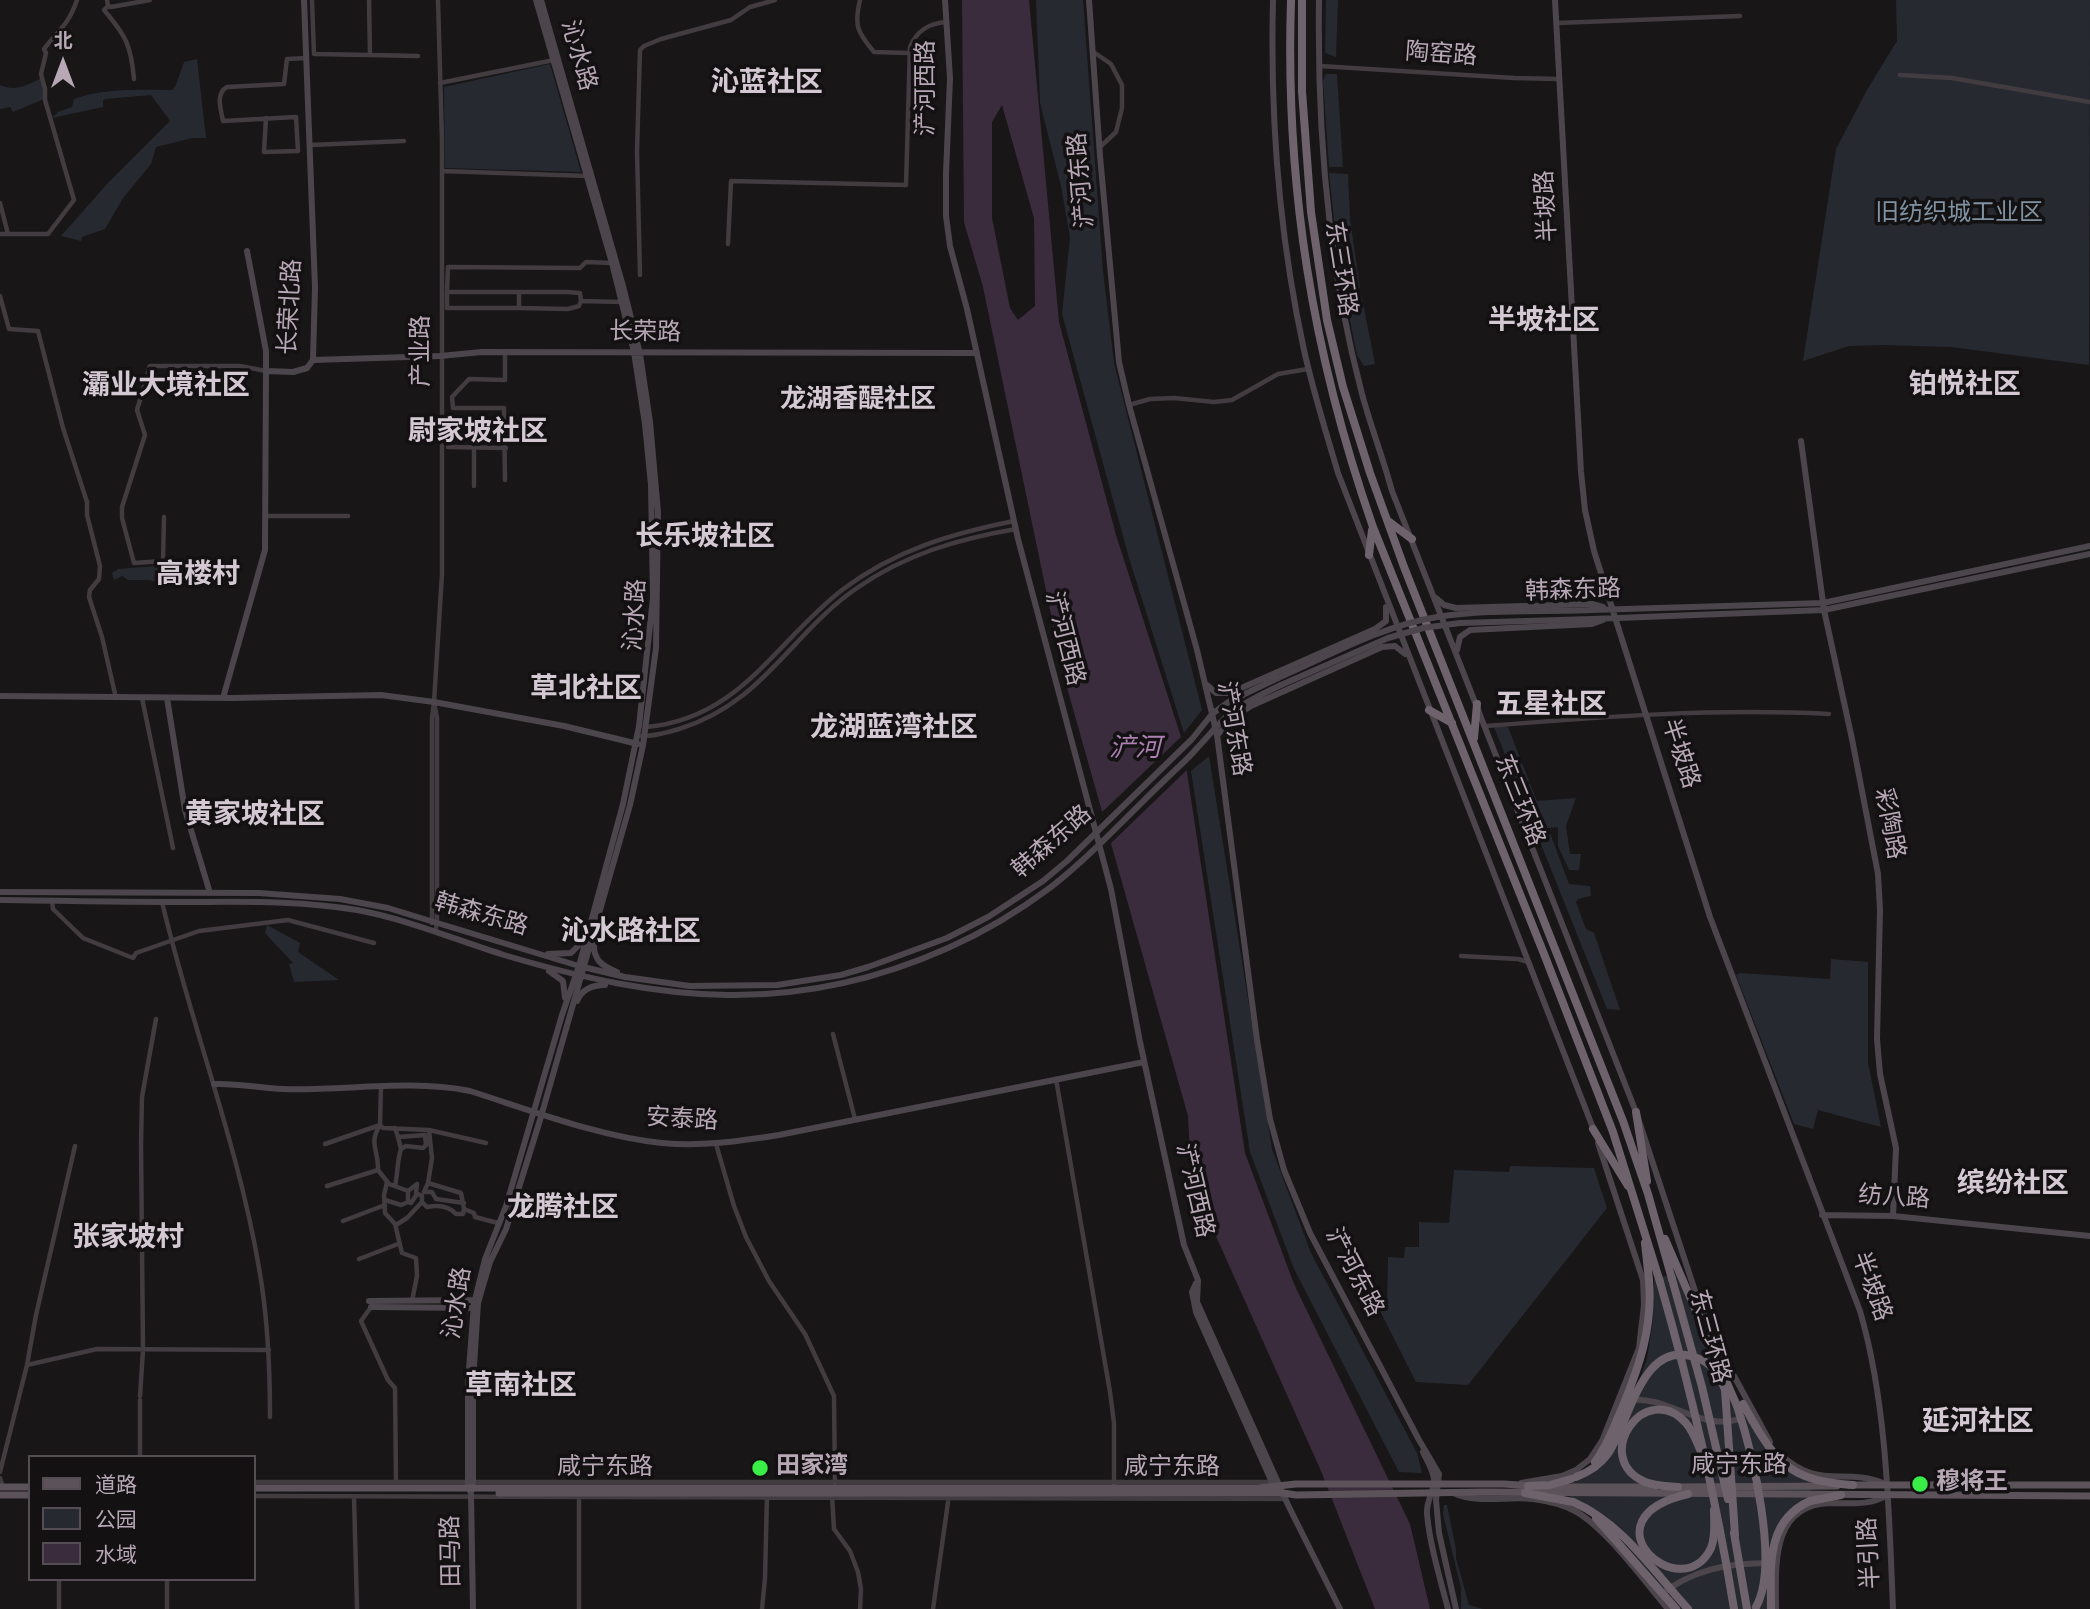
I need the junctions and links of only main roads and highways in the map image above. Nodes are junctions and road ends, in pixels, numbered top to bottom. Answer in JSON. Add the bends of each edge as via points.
{"nodes":[{"id":1,"x":304,"y":0,"type":"edge"},
{"id":2,"x":539,"y":0,"type":"edge"},
{"id":3,"x":945,"y":0,"type":"edge"},
{"id":4,"x":1089,"y":0,"type":"edge"},
{"id":5,"x":1273,"y":0,"type":"edge"},
{"id":6,"x":1288,"y":0,"type":"edge"},
{"id":7,"x":1303,"y":0,"type":"edge"},
{"id":8,"x":1319,"y":0,"type":"edge"},
{"id":9,"x":1555,"y":0,"type":"edge"},
{"id":10,"x":556,"y":59,"type":"junction"},
{"id":11,"x":247,"y":251,"type":"dead end"},
{"id":12,"x":637,"y":353,"type":"junction"},
{"id":13,"x":977,"y":353,"type":"junction"},
{"id":14,"x":313,"y":360,"type":"junction"},
{"id":15,"x":266,"y":371,"type":"junction"},
{"id":16,"x":1801,"y":441,"type":"dead end"},
{"id":17,"x":1386,"y":519,"type":"junction"},
{"id":18,"x":1373,"y":527,"type":"junction"},
{"id":19,"x":1412,"y":539,"type":"junction"},
{"id":20,"x":2090,"y":546,"type":"edge"},
{"id":21,"x":2090,"y":554,"type":"edge"},
{"id":22,"x":1369,"y":555,"type":"junction"},
{"id":23,"x":1384,"y":594,"type":"junction"},
{"id":24,"x":1434,"y":597,"type":"junction"},
{"id":25,"x":1823,"y":606,"type":"junction"},
{"id":26,"x":1613,"y":613,"type":"junction"},
{"id":27,"x":1457,"y":652,"type":"junction"},
{"id":28,"x":1410,"y":663,"type":"junction"},
{"id":29,"x":1261,"y":679,"type":"junction"},
{"id":30,"x":1279,"y":682,"type":"junction"},
{"id":31,"x":1205,"y":683,"type":"junction"},
{"id":32,"x":1239,"y":689,"type":"junction"},
{"id":33,"x":1254,"y":689,"type":"junction"},
{"id":34,"x":0,"y":696,"type":"edge"},
{"id":35,"x":167,"y":698,"type":"junction"},
{"id":36,"x":223,"y":698,"type":"junction"},
{"id":37,"x":1477,"y":704,"type":"junction"},
{"id":38,"x":1429,"y":710,"type":"junction"},
{"id":39,"x":1212,"y":714,"type":"junction"},
{"id":40,"x":1452,"y":723,"type":"junction"},
{"id":41,"x":1216,"y":731,"type":"junction"},
{"id":42,"x":1474,"y":741,"type":"junction"},
{"id":43,"x":640,"y":745,"type":"junction"},
{"id":44,"x":1097,"y":834,"type":"junction"},
{"id":45,"x":1099,"y":842,"type":"junction"},
{"id":46,"x":0,"y":892,"type":"edge"},
{"id":47,"x":210,"y":893,"type":"junction"},
{"id":48,"x":0,"y":900,"type":"edge"},
{"id":49,"x":592,"y":918,"type":"junction"},
{"id":50,"x":596,"y":925,"type":"junction"},
{"id":51,"x":539,"y":953,"type":"junction"},
{"id":52,"x":531,"y":963,"type":"junction"},
{"id":53,"x":581,"y":967,"type":"junction"},
{"id":54,"x":578,"y":976,"type":"junction"},
{"id":55,"x":632,"y":979,"type":"junction"},
{"id":56,"x":625,"y":986,"type":"junction"},
{"id":57,"x":564,"y":1010,"type":"junction"},
{"id":58,"x":570,"y":1015,"type":"junction"},
{"id":59,"x":1144,"y":1062,"type":"junction"},
{"id":60,"x":215,"y":1083,"type":"road end"},
{"id":61,"x":1636,"y":1112,"type":"junction"},
{"id":62,"x":538,"y":1113,"type":"junction"},
{"id":63,"x":1593,"y":1129,"type":"junction"},
{"id":64,"x":1633,"y":1193,"type":"junction"},
{"id":65,"x":1648,"y":1194,"type":"junction"},
{"id":66,"x":1654,"y":1214,"type":"junction"},
{"id":67,"x":1822,"y":1214,"type":"junction"},
{"id":68,"x":1641,"y":1216,"type":"junction"},
{"id":69,"x":1893,"y":1216,"type":"junction"},
{"id":70,"x":2090,"y":1236,"type":"edge"},
{"id":71,"x":370,"y":1304,"type":"road end"},
{"id":72,"x":474,"y":1304,"type":"junction"},
{"id":73,"x":1619,"y":1401,"type":"junction"},
{"id":74,"x":1740,"y":1405,"type":"junction"},
{"id":75,"x":1753,"y":1416,"type":"junction"},
{"id":76,"x":1707,"y":1464,"type":"junction"},
{"id":77,"x":1574,"y":1478,"type":"junction"},
{"id":78,"x":511,"y":1482,"type":"road end"},
{"id":79,"x":1436,"y":1483,"type":"junction"},
{"id":80,"x":1511,"y":1484,"type":"junction"},
{"id":81,"x":1853,"y":1485,"type":"junction"},
{"id":82,"x":1887,"y":1485,"type":"junction"},
{"id":83,"x":2090,"y":1485,"type":"edge"},
{"id":84,"x":2,"y":1487,"type":"edge"},
{"id":85,"x":28,"y":1487,"type":"edge"},
{"id":86,"x":1678,"y":1487,"type":"junction"},
{"id":87,"x":470,"y":1488,"type":"junction"},
{"id":88,"x":524,"y":1488,"type":"junction"},
{"id":89,"x":834,"y":1490,"type":"junction"},
{"id":90,"x":1278,"y":1490,"type":"junction"},
{"id":91,"x":256,"y":1492,"type":"edge"},
{"id":92,"x":1433,"y":1493,"type":"junction"},
{"id":93,"x":1528,"y":1493,"type":"junction"},
{"id":94,"x":1596,"y":1494,"type":"junction"},
{"id":95,"x":1688,"y":1494,"type":"junction"},
{"id":96,"x":0,"y":1495,"type":"edge"},
{"id":97,"x":28,"y":1495,"type":"edge"},
{"id":98,"x":1841,"y":1495,"type":"junction"},
{"id":99,"x":1888,"y":1495,"type":"junction"},
{"id":100,"x":2090,"y":1496,"type":"edge"},
{"id":101,"x":1555,"y":1498,"type":"junction"},
{"id":102,"x":1714,"y":1500,"type":"junction"},
{"id":103,"x":1569,"y":1501,"type":"junction"},
{"id":104,"x":1735,"y":1535,"type":"junction"},
{"id":105,"x":1776,"y":1563,"type":"junction"},
{"id":106,"x":1658,"y":1597,"type":"junction"},
{"id":107,"x":473,"y":1609,"type":"edge"},
{"id":108,"x":1339,"y":1609,"type":"edge"},
{"id":109,"x":1448,"y":1609,"type":"edge"},
{"id":110,"x":1456,"y":1609,"type":"edge"},
{"id":111,"x":1668,"y":1609,"type":"edge"},
{"id":112,"x":1676,"y":1609,"type":"edge"},
{"id":113,"x":1688,"y":1609,"type":"edge"},
{"id":114,"x":1734,"y":1609,"type":"edge"},
{"id":115,"x":1747,"y":1609,"type":"edge"},
{"id":116,"x":1754,"y":1609,"type":"edge"},
{"id":117,"x":1773,"y":1609,"type":"edge"},
{"id":118,"x":1893,"y":1609,"type":"edge"}],
"edges":[{"from":1,"to":14,"type":"main road","name":"长荣北路","via":[[315,287]]},
{"from":2,"to":10,"type":"main road","name":"沁水路"},
{"from":3,"to":13,"type":"main road","name":"浐河西路","via":[[950,78],[947,225]]},
{"from":4,"to":31,"type":"main road","name":"浐河东路","via":[[1119,362]]},
{"from":5,"to":22,"type":"main road","via":[[1278,185],[1295,304],[1338,473]]},
{"from":6,"to":18,"type":"highway","name":"东三环路","via":[[1295,178],[1312,307],[1330,388]]},
{"from":7,"to":17,"type":"highway","name":"东三环路","via":[[1304,133],[1321,283],[1343,387]]},
{"from":8,"to":19,"type":"main road","via":[[1320,130],[1343,310],[1362,394]]},
{"from":9,"to":26,"type":"main road","name":"半坡路","via":[[1581,472],[1594,551]]},
{"from":10,"to":12,"type":"main road","name":"沁水路"},
{"from":10,"to":12,"type":"main road","name":"沁水路","via":[[623,286]]},
{"from":11,"to":15,"type":"main road"},
{"from":12,"to":13,"type":"main road","name":"长荣路"},
{"from":12,"to":14,"type":"main road","name":"长荣路","via":[[505,352]]},
{"from":12,"to":43,"type":"main road","name":"沁水路","via":[[653,447],[659,535],[656,648]]},
{"from":13,"to":44,"type":"main road","name":"浐河西路","via":[[1015,525]]},
{"from":14,"to":15,"type":"main road","name":"长荣北路","via":[[307,368],[293,372]]},
{"from":15,"to":36,"type":"main road","name":"长荣北路","via":[[265,550]]},
{"from":16,"to":25,"type":"main road","name":"彩陶路"},
{"from":17,"to":19,"type":"highway"},
{"from":17,"to":42,"type":"highway","name":"东三环路"},
{"from":18,"to":22,"type":"highway"},
{"from":18,"to":40,"type":"highway","name":"东三环路"},
{"from":19,"to":24,"type":"main road"},
{"from":20,"to":25,"type":"main road","name":"韩森东路"},
{"from":21,"to":25,"type":"main road","name":"韩森东路"},
{"from":22,"to":23,"type":"main road"},
{"from":23,"to":28,"type":"main road"},
{"from":23,"to":29,"type":"main road","via":[[1387,618],[1383,624]]},
{"from":24,"to":26,"type":"main road","via":[[1456,608],[1592,604]]},
{"from":24,"to":27,"type":"main road"},
{"from":25,"to":26,"type":"main road","name":"韩森东路"},
{"from":25,"to":69,"type":"main road","name":"彩陶路","via":[[1878,874],[1877,1039],[1896,1148]]},
{"from":26,"to":27,"type":"main road","via":[[1592,624],[1470,630],[1459,638]]},
{"from":26,"to":30,"type":"main road","name":"韩森东路","bridge":true,"via":[[1592,619],[1423,628]]},
{"from":26,"to":30,"type":"main road","name":"韩森东路","bridge":true,"via":[[1435,617],[1367,638]]},
{"from":26,"to":67,"type":"main road","name":"半坡路","via":[[1710,917]]},
{"from":27,"to":37,"type":"main road"},
{"from":28,"to":38,"type":"main road"},
{"from":28,"to":41,"type":"main road","via":[[1400,648],[1382,647],[1251,706]]},
{"from":29,"to":32,"type":"main road"},
{"from":29,"to":33,"type":"main road"},
{"from":30,"to":33,"type":"main road","name":"韩森东路"},
{"from":30,"to":41,"type":"main road","name":"韩森东路","via":[[1230,714]]},
{"from":31,"to":32,"type":"main road","via":[[1221,694]]},
{"from":31,"to":39,"type":"main road","name":"浐河东路"},
{"from":32,"to":33,"type":"main road"},
{"from":33,"to":39,"type":"main road","name":"韩森东路"},
{"from":34,"to":35,"type":"main road"},
{"from":35,"to":36,"type":"main road"},
{"from":35,"to":47,"type":"main road","via":[[185,810]]},
{"from":36,"to":43,"type":"main road","via":[[381,695],[564,726]]},
{"from":37,"to":42,"type":"highway"},
{"from":37,"to":61,"type":"main road"},
{"from":38,"to":40,"type":"highway"},
{"from":38,"to":63,"type":"main road"},
{"from":39,"to":41,"type":"main road","name":"浐河东路"},
{"from":39,"to":44,"type":"main road","name":"韩森东路"},
{"from":40,"to":64,"type":"highway","name":"东三环路"},
{"from":41,"to":45,"type":"main road","name":"韩森东路"},
{"from":41,"to":79,"type":"main road","name":"浐河东路","via":[[1261,1071],[1277,1148],[1310,1233],[1439,1472]]},
{"from":42,"to":65,"type":"highway","name":"东三环路"},
{"from":43,"to":49,"type":"main road","name":"沁水路"},
{"from":43,"to":50,"type":"main road","name":"沁水路","via":[[630,805]]},
{"from":44,"to":45,"type":"main road","name":"浐河西路"},
{"from":44,"to":55,"type":"main road","name":"韩森东路","via":[[1043,881],[988,917],[947,938],[868,967],[755,987]]},
{"from":45,"to":56,"type":"main road","name":"韩森东路","via":[[1053,886],[987,929],[880,974],[802,991],[741,996]]},
{"from":45,"to":59,"type":"main road","name":"浐河西路"},
{"from":46,"to":47,"type":"main road","name":"韩森东路"},
{"from":47,"to":51,"type":"main road","name":"韩森东路","via":[[340,899],[388,908]]},
{"from":48,"to":52,"type":"main road","name":"韩森东路","via":[[333,907],[432,931]]},
{"from":49,"to":51,"type":"main road","via":[[571,953]]},
{"from":49,"to":53,"type":"main road","name":"沁水路"},
{"from":50,"to":53,"type":"main road","name":"沁水路"},
{"from":50,"to":55,"type":"main road","via":[[596,957],[606,968]]},
{"from":51,"to":53,"type":"main road","name":"韩森东路"},
{"from":52,"to":54,"type":"main road","name":"韩森东路"},
{"from":52,"to":57,"type":"main road","via":[[562,979]]},
{"from":53,"to":54,"type":"main road","name":"沁水路"},
{"from":53,"to":55,"type":"main road","name":"韩森东路"},
{"from":54,"to":56,"type":"main road","name":"韩森东路"},
{"from":54,"to":57,"type":"main road","name":"沁水路"},
{"from":54,"to":58,"type":"main road","name":"沁水路"},
{"from":56,"to":58,"type":"main road","via":[[589,988],[579,995]]},
{"from":57,"to":62,"type":"main road","name":"沁水路"},
{"from":58,"to":62,"type":"main road","name":"沁水路"},
{"from":59,"to":62,"type":"main road","name":"安泰路","via":[[716,1144],[662,1143],[614,1135]]},
{"from":59,"to":90,"type":"main road","name":"浐河西路","via":[[1184,1245],[1198,1280],[1198,1302]]},
{"from":60,"to":62,"type":"main road","name":"安泰路","via":[[284,1089],[448,1087]]},
{"from":61,"to":65,"type":"highway"},
{"from":61,"to":75,"type":"main road","via":[[1699,1303]]},
{"from":62,"to":72,"type":"main road","name":"沁水路","via":[[485,1259]]},
{"from":62,"to":87,"type":"main road","name":"沁水路","via":[[506,1229],[478,1304]]},
{"from":63,"to":64,"type":"highway"},
{"from":63,"to":73,"type":"main road","via":[[1644,1290],[1639,1348]]},
{"from":64,"to":68,"type":"highway","name":"东三环路"},
{"from":65,"to":66,"type":"highway","name":"东三环路"},
{"from":66,"to":74,"type":"highway"},
{"from":66,"to":104,"type":"highway","name":"东三环路","bridge":true,"via":[[1702,1387]]},
{"from":67,"to":69,"type":"main road","name":"纺八路"},
{"from":67,"to":82,"type":"main road","name":"半坡路","via":[[1867,1335]]},
{"from":68,"to":76,"type":"highway","name":"东三环路","bridge":true},
{"from":68,"to":77,"type":"highway","bridge":true,"via":[[1649,1324],[1637,1371],[1605,1447],[1593,1464]]},
{"from":69,"to":70,"type":"main road","name":"纺八路"},
{"from":71,"to":72,"type":"main road"},
{"from":72,"to":87,"type":"main road","name":"沁水路","via":[[468,1382]]},
{"from":73,"to":75,"type":"main road","via":[[1654,1401],[1708,1420]]},
{"from":73,"to":80,"type":"main road","via":[[1602,1441],[1580,1468],[1554,1478]]},
{"from":74,"to":75,"type":"highway","bridge":true},
{"from":74,"to":116,"type":"highway","bridge":true,"via":[[1763,1534],[1763,1584]]},
{"from":75,"to":81,"type":"highway","via":[[1774,1454],[1795,1472],[1816,1481]]},
{"from":75,"to":82,"type":"main road","via":[[1773,1446],[1798,1468],[1818,1477],[1870,1477]]},
{"from":76,"to":86,"type":"highway","bridge":true,"via":[[1688,1424],[1675,1414],[1660,1410],[1640,1416],[1628,1427],[1622,1447],[1628,1466],[1646,1482]]},
{"from":76,"to":102,"type":"highway","name":"东三环路","bridge":true},
{"from":77,"to":93,"type":"highway"},
{"from":77,"to":104,"type":"highway","bridge":true,"via":[[1595,1467],[1608,1453],[1653,1366],[1675,1356],[1698,1358],[1714,1369],[1725,1390]]},
{"from":78,"to":88,"type":"main road"},
{"from":79,"to":80,"type":"main road","name":"咸宁东路"},
{"from":79,"to":90,"type":"main road","name":"咸宁东路","via":[[1296,1484]]},
{"from":79,"to":92,"type":"main road","name":"浐河东路"},
{"from":80,"to":93,"type":"main road","name":"咸宁东路"},
{"from":81,"to":82,"type":"main road","name":"咸宁东路"},
{"from":81,"to":86,"type":"main road","name":"咸宁东路"},
{"from":82,"to":83,"type":"main road","name":"咸宁东路"},
{"from":82,"to":99,"type":"main road","name":"半坡路"},
{"from":84,"to":85,"type":"main road"},
{"from":86,"to":93,"type":"main road","name":"咸宁东路"},
{"from":87,"to":88,"type":"main road","name":"咸宁东路"},
{"from":87,"to":89,"type":"main road","name":"咸宁东路","via":[[766,1496]]},
{"from":87,"to":91,"type":"main road","name":"咸宁东路"},
{"from":87,"to":107,"type":"main road","name":"田马路"},
{"from":88,"to":89,"type":"main road","name":"咸宁东路"},
{"from":89,"to":90,"type":"main road","name":"咸宁东路","via":[[1114,1485]]},
{"from":89,"to":90,"type":"main road","name":"咸宁东路","via":[[949,1496]]},
{"from":90,"to":92,"type":"main road","name":"咸宁东路","via":[[1296,1495]]},
{"from":90,"to":108,"type":"main road","name":"浐河西路"},
{"from":92,"to":93,"type":"main road","name":"咸宁东路"},
{"from":92,"to":109,"type":"main road","name":"浐河东路","via":[[1426,1503],[1428,1523]]},
{"from":92,"to":110,"type":"main road","name":"浐河东路"},
{"from":93,"to":94,"type":"main road","name":"咸宁东路"},
{"from":93,"to":101,"type":"highway"},
{"from":93,"to":106,"type":"main road","via":[[1589,1520]]},
{"from":94,"to":95,"type":"main road","name":"咸宁东路"},
{"from":94,"to":101,"type":"main road"},
{"from":95,"to":98,"type":"main road","name":"咸宁东路"},
{"from":95,"to":102,"type":"highway","bridge":true,"via":[[1651,1509],[1641,1528],[1645,1552],[1664,1569],[1695,1565],[1710,1549]]},
{"from":96,"to":97,"type":"main road"},
{"from":98,"to":99,"type":"main road","name":"咸宁东路"},
{"from":98,"to":117,"type":"highway","bridge":true,"via":[[1810,1502],[1791,1513],[1777,1533],[1771,1560]]},
{"from":99,"to":100,"type":"main road","name":"咸宁东路"},
{"from":99,"to":105,"type":"main road","via":[[1874,1503],[1823,1504],[1805,1510],[1783,1532]]},
{"from":99,"to":118,"type":"main road","name":"半引路"},
{"from":101,"to":103,"type":"highway"},
{"from":102,"to":114,"type":"highway","name":"东三环路","bridge":true},
{"from":103,"to":112,"type":"highway","bridge":true,"via":[[1599,1521]]},
{"from":103,"to":113,"type":"highway","bridge":true,"via":[[1613,1526]]},
{"from":104,"to":115,"type":"highway","name":"东三环路","bridge":true},
{"from":105,"to":106,"type":"main road","via":[[1709,1569],[1679,1581]]},
{"from":105,"to":117,"type":"main road"},
{"from":106,"to":111,"type":"main road"}]}
